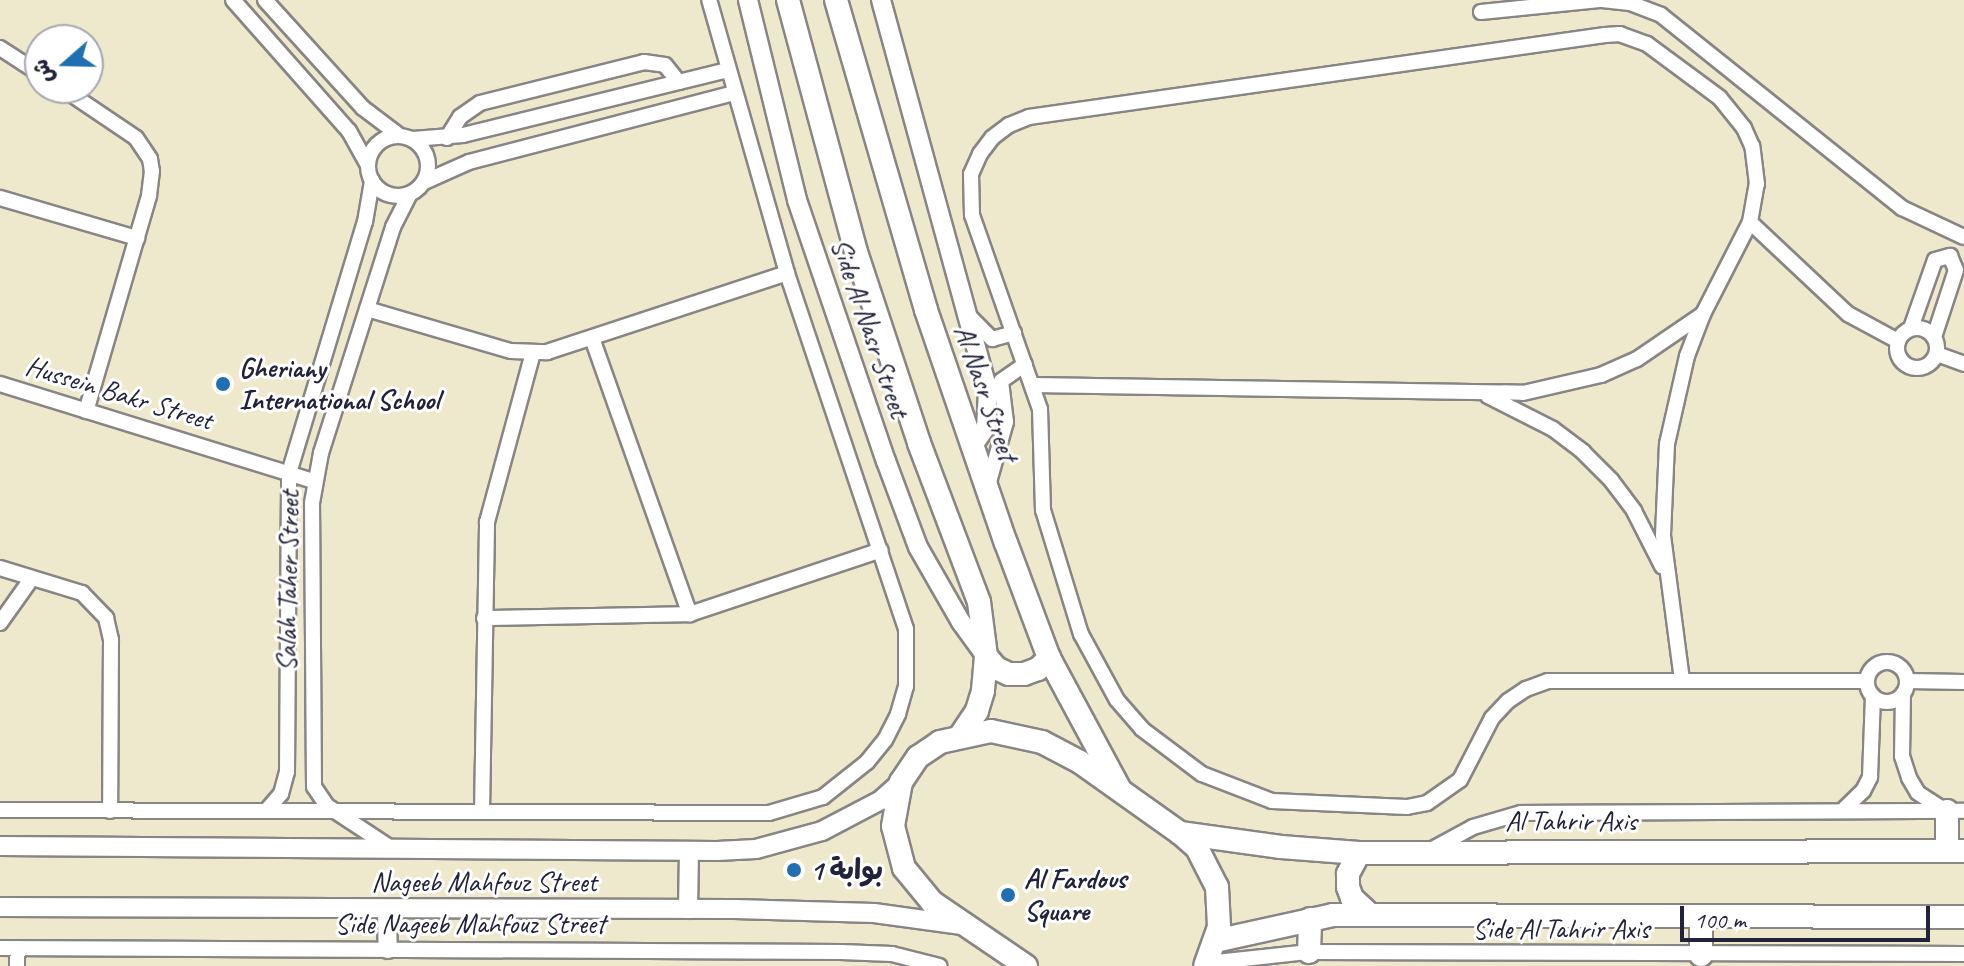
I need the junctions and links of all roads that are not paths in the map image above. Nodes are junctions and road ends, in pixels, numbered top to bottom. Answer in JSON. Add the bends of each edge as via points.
{"nodes":[{"id":1,"x":233,"y":0,"type":"edge"},
{"id":2,"x":709,"y":0,"type":"edge"},
{"id":3,"x":748,"y":0,"type":"edge"},
{"id":4,"x":788,"y":0,"type":"edge"},
{"id":5,"x":836,"y":0,"type":"edge"},
{"id":6,"x":881,"y":0,"type":"edge"},
{"id":7,"x":1601,"y":0,"type":"edge"},
{"id":8,"x":268,"y":1,"type":"edge"},
{"id":9,"x":1481,"y":12,"type":"dead end"},
{"id":10,"x":0,"y":48,"type":"edge"},
{"id":11,"x":24,"y":64,"type":"edge"},
{"id":12,"x":728,"y":70,"type":"junction"},
{"id":13,"x":679,"y":82,"type":"junction"},
{"id":14,"x":734,"y":93,"type":"junction"},
{"id":15,"x":631,"y":94,"type":"junction"},
{"id":16,"x":87,"y":104,"type":"edge"},
{"id":17,"x":638,"y":118,"type":"junction"},
{"id":18,"x":406,"y":137,"type":"junction"},
{"id":19,"x":447,"y":138,"type":"junction"},
{"id":20,"x":368,"y":165,"type":"junction"},
{"id":21,"x":372,"y":181,"type":"junction"},
{"id":22,"x":424,"y":182,"type":"junction"},
{"id":23,"x":410,"y":194,"type":"junction"},
{"id":24,"x":0,"y":198,"type":"edge"},
{"id":25,"x":1750,"y":222,"type":"junction"},
{"id":26,"x":1964,"y":237,"type":"edge"},
{"id":27,"x":137,"y":238,"type":"junction"},
{"id":28,"x":787,"y":273,"type":"junction"},
{"id":29,"x":367,"y":309,"type":"junction"},
{"id":30,"x":967,"y":313,"type":"junction"},
{"id":31,"x":1703,"y":314,"type":"junction"},
{"id":32,"x":1911,"y":328,"type":"junction"},
{"id":33,"x":1014,"y":333,"type":"junction"},
{"id":34,"x":1934,"y":337,"type":"junction"},
{"id":35,"x":592,"y":338,"type":"junction"},
{"id":36,"x":1898,"y":341,"type":"junction"},
{"id":37,"x":533,"y":353,"type":"junction"},
{"id":38,"x":1937,"y":354,"type":"junction"},
{"id":39,"x":1025,"y":364,"type":"junction"},
{"id":40,"x":1964,"y":364,"type":"edge"},
{"id":41,"x":0,"y":384,"type":"edge"},
{"id":42,"x":1033,"y":385,"type":"junction"},
{"id":43,"x":1484,"y":394,"type":"junction"},
{"id":44,"x":86,"y":411,"type":"junction"},
{"id":45,"x":972,"y":447,"type":"junction"},
{"id":46,"x":289,"y":473,"type":"junction"},
{"id":47,"x":314,"y":481,"type":"junction"},
{"id":48,"x":987,"y":490,"type":"junction"},
{"id":49,"x":881,"y":550,"type":"junction"},
{"id":50,"x":0,"y":568,"type":"edge"},
{"id":51,"x":32,"y":578,"type":"junction"},
{"id":52,"x":1667,"y":580,"type":"junction"},
{"id":53,"x":690,"y":614,"type":"junction"},
{"id":54,"x":484,"y":618,"type":"junction"},
{"id":55,"x":0,"y":623,"type":"edge"},
{"id":56,"x":986,"y":656,"type":"junction"},
{"id":57,"x":1049,"y":658,"type":"junction"},
{"id":58,"x":1682,"y":680,"type":"junction"},
{"id":59,"x":1867,"y":681,"type":"junction"},
{"id":60,"x":1964,"y":682,"type":"edge"},
{"id":61,"x":1906,"y":688,"type":"junction"},
{"id":62,"x":1873,"y":696,"type":"junction"},
{"id":63,"x":960,"y":736,"type":"junction"},
{"id":64,"x":901,"y":782,"type":"junction"},
{"id":65,"x":1120,"y":790,"type":"junction"},
{"id":66,"x":0,"y":810,"type":"edge"},
{"id":67,"x":110,"y":811,"type":"junction"},
{"id":68,"x":266,"y":811,"type":"junction"},
{"id":69,"x":1842,"y":811,"type":"junction"},
{"id":70,"x":1955,"y":811,"type":"edge"},
{"id":71,"x":337,"y":812,"type":"junction"},
{"id":72,"x":482,"y":812,"type":"junction"},
{"id":73,"x":1180,"y":833,"type":"junction"},
{"id":74,"x":0,"y":846,"type":"edge"},
{"id":75,"x":392,"y":849,"type":"junction"},
{"id":76,"x":689,"y":851,"type":"junction"},
{"id":77,"x":1429,"y":851,"type":"junction"},
{"id":78,"x":1956,"y":851,"type":"edge"},
{"id":79,"x":1359,"y":853,"type":"junction"},
{"id":80,"x":0,"y":907,"type":"edge"},
{"id":81,"x":688,"y":909,"type":"junction"},
{"id":82,"x":387,"y":910,"type":"junction"},
{"id":83,"x":1370,"y":915,"type":"junction"},
{"id":84,"x":1701,"y":916,"type":"junction"},
{"id":85,"x":1964,"y":917,"type":"edge"},
{"id":86,"x":1310,"y":919,"type":"junction"},
{"id":87,"x":967,"y":927,"type":"junction"},
{"id":88,"x":1215,"y":941,"type":"junction"},
{"id":89,"x":0,"y":948,"type":"edge"},
{"id":90,"x":18,"y":948,"type":"junction"},
{"id":91,"x":141,"y":949,"type":"junction"},
{"id":92,"x":388,"y":949,"type":"junction"},
{"id":93,"x":1309,"y":952,"type":"junction"},
{"id":94,"x":1919,"y":954,"type":"junction"},
{"id":95,"x":1964,"y":954,"type":"edge"},
{"id":96,"x":1701,"y":955,"type":"junction"},
{"id":97,"x":1551,"y":960,"type":"edge"},
{"id":98,"x":1590,"y":960,"type":"edge"},
{"id":99,"x":1206,"y":964,"type":"edge"},
{"id":100,"x":17,"y":966,"type":"edge"},
{"id":101,"x":141,"y":966,"type":"edge"},
{"id":102,"x":939,"y":966,"type":"edge"},
{"id":103,"x":1026,"y":966,"type":"edge"},
{"id":104,"x":1934,"y":966,"type":"edge"}],
"edges":[{"from":1,"to":20,"type":"street","via":[[349,131]]},
{"from":2,"to":12,"type":"street"},
{"from":3,"to":56,"type":"street","name":"Side Al Nasr Street","via":[[797,200],[886,461],[918,547]]},
{"from":4,"to":56,"type":"main road","via":[[860,266],[919,443],[973,579]]},
{"from":5,"to":45,"type":"main road","name":"Al Nasr Street","via":[[890,192]]},
{"from":6,"to":30,"type":"street"},
{"from":7,"to":9,"type":"street"},
{"from":7,"to":26,"type":"street","via":[[1630,3],[1661,15],[1902,208]]},
{"from":8,"to":18,"type":"street","via":[[363,108]]},
{"from":10,"to":11,"type":"street"},
{"from":12,"to":13,"type":"street"},
{"from":12,"to":14,"type":"street"},
{"from":13,"to":15,"type":"street"},
{"from":13,"to":19,"type":"street","via":[[665,65],[644,62],[480,103],[460,117]]},
{"from":14,"to":17,"type":"street"},
{"from":14,"to":28,"type":"street"},
{"from":15,"to":17,"type":"street"},
{"from":15,"to":19,"type":"street"},
{"from":16,"to":27,"type":"street","via":[[127,130],[150,159],[152,184]]},
{"from":17,"to":22,"type":"street","via":[[469,162]]},
{"from":18,"to":19,"type":"street"},
{"from":18,"to":20,"type":"street","via":[[378,144]]},
{"from":18,"to":22,"type":"street","via":[[426,153]]},
{"from":20,"to":21,"type":"street"},
{"from":21,"to":23,"type":"street","via":[[393,196]]},
{"from":21,"to":46,"type":"street","name":"Salah Taher Street","via":[[365,222]]},
{"from":22,"to":23,"type":"street"},
{"from":23,"to":29,"type":"street","name":"Salah Taher Street","via":[[397,215]]},
{"from":24,"to":27,"type":"street"},
{"from":25,"to":31,"type":"street"},
{"from":25,"to":33,"type":"street","via":[[1756,165],[1733,112],[1647,44],[1620,34],[1029,117],[992,138],[975,164],[969,195]]},
{"from":25,"to":36,"type":"street","via":[[1848,314]]},
{"from":27,"to":44,"type":"street"},
{"from":28,"to":35,"type":"street"},
{"from":28,"to":49,"type":"street"},
{"from":29,"to":37,"type":"street"},
{"from":29,"to":47,"type":"street","name":"Salah Taher Street"},
{"from":30,"to":33,"type":"street","via":[[992,339]]},
{"from":30,"to":45,"type":"street","via":[[990,403],[986,427]]},
{"from":31,"to":43,"type":"street","via":[[1637,359],[1601,375],[1550,389]]},
{"from":31,"to":52,"type":"street","via":[[1687,356],[1667,444]]},
{"from":32,"to":34,"type":"street"},
{"from":32,"to":34,"type":"street","via":[[1935,260],[1950,256],[1956,270]]},
{"from":32,"to":36,"type":"street"},
{"from":33,"to":39,"type":"street"},
{"from":34,"to":38,"type":"street"},
{"from":35,"to":37,"type":"street"},
{"from":35,"to":53,"type":"street"},
{"from":36,"to":38,"type":"street","via":[[1897,354],[1910,368],[1928,365]]},
{"from":37,"to":54,"type":"street","via":[[487,522]]},
{"from":38,"to":40,"type":"street"},
{"from":39,"to":42,"type":"street"},
{"from":39,"to":48,"type":"street","via":[[1001,381],[1006,422]]},
{"from":41,"to":44,"type":"street","name":"Hussein Bakr Street"},
{"from":42,"to":43,"type":"street"},
{"from":42,"to":58,"type":"street","via":[[1043,431],[1043,510],[1081,634],[1097,668],[1142,729],[1192,767],[1236,790],[1272,801],[1407,807],[1427,803],[1460,780],[1492,718],[1526,689],[1548,681]]},
{"from":43,"to":52,"type":"street","via":[[1553,429],[1611,480],[1653,544]]},
{"from":44,"to":46,"type":"street","name":"Hussein Bakr Street"},
{"from":45,"to":48,"type":"main road","name":"Al Nasr Street"},
{"from":46,"to":47,"type":"street","name":"Hussein Bakr Street"},
{"from":46,"to":68,"type":"street","name":"Salah Taher Street","via":[[287,772],[281,794]]},
{"from":47,"to":71,"type":"street","name":"Salah Taher Street","via":[[312,776],[319,798]]},
{"from":48,"to":57,"type":"main road","name":"Al Nasr Street"},
{"from":49,"to":53,"type":"street"},
{"from":49,"to":72,"type":"street","via":[[906,629],[902,700],[885,740],[846,782],[823,797],[769,813]]},
{"from":50,"to":51,"type":"street"},
{"from":51,"to":55,"type":"street"},
{"from":51,"to":67,"type":"street","via":[[82,593],[106,618],[111,640]]},
{"from":52,"to":58,"type":"street"},
{"from":53,"to":54,"type":"street"},
{"from":54,"to":72,"type":"street"},
{"from":56,"to":57,"type":"main road","via":[[1009,674],[1038,669]]},
{"from":56,"to":63,"type":"main road","via":[[977,711]]},
{"from":57,"to":65,"type":"main road","name":"Al Nasr Street"},
{"from":58,"to":59,"type":"street"},
{"from":59,"to":61,"type":"street","via":[[1876,665],[1890,662],[1902,668]]},
{"from":59,"to":62,"type":"street"},
{"from":60,"to":61,"type":"street"},
{"from":61,"to":62,"type":"street","via":[[1885,702]]},
{"from":61,"to":70,"type":"street","via":[[1902,756],[1909,778],[1924,798]]},
{"from":62,"to":69,"type":"street","via":[[1870,777]]},
{"from":63,"to":64,"type":"main road","via":[[918,757]]},
{"from":63,"to":65,"type":"main road","via":[[991,731],[1042,742]]},
{"from":64,"to":76,"type":"street","name":"Nageeb Mahfouz Street","via":[[872,806],[822,831],[756,849]]},
{"from":64,"to":87,"type":"main road","via":[[893,826],[904,868],[932,902]]},
{"from":65,"to":73,"type":"main road"},
{"from":66,"to":67,"type":"street"},
{"from":67,"to":68,"type":"street"},
{"from":68,"to":71,"type":"street"},
{"from":69,"to":70,"type":"street"},
{"from":69,"to":77,"type":"street","via":[[1521,813],[1473,827]]},
{"from":70,"to":78,"type":"main road"},
{"from":71,"to":72,"type":"street"},
{"from":71,"to":75,"type":"street","name":"Salah Taher Street"},
{"from":73,"to":79,"type":"main road","name":"Al Tahrir Axis"},
{"from":73,"to":88,"type":"main road","via":[[1197,848],[1217,887],[1221,908]]},
{"from":74,"to":75,"type":"street","name":"Nageeb Mahfouz Street"},
{"from":75,"to":76,"type":"street","name":"Nageeb Mahfouz Street"},
{"from":76,"to":81,"type":"street"},
{"from":77,"to":78,"type":"main road","name":"Al Tahrir Axis"},
{"from":77,"to":79,"type":"main road","name":"Al Tahrir Axis"},
{"from":79,"to":83,"type":"main road","via":[[1348,874],[1348,887]]},
{"from":80,"to":82,"type":"street","name":"Nageeb Mahfouz Street"},
{"from":81,"to":82,"type":"street","name":"Nageeb Mahfouz Street"},
{"from":81,"to":87,"type":"street","name":"Nageeb Mahfouz Street","via":[[864,913]]},
{"from":82,"to":92,"type":"street"},
{"from":83,"to":84,"type":"main road"},
{"from":83,"to":86,"type":"main road"},
{"from":84,"to":85,"type":"main road"},
{"from":84,"to":96,"type":"main road"},
{"from":86,"to":88,"type":"main road"},
{"from":86,"to":93,"type":"main road"},
{"from":87,"to":103,"type":"main road"},
{"from":88,"to":99,"type":"main road"},
{"from":89,"to":90,"type":"street","name":"Side Nageeb Mahfouz Street"},
{"from":90,"to":91,"type":"street","name":"Side Nageeb Mahfouz Street"},
{"from":90,"to":100,"type":"street"},
{"from":91,"to":92,"type":"street","name":"Side Nageeb Mahfouz Street"},
{"from":91,"to":101,"type":"street"},
{"from":92,"to":102,"type":"street","name":"Side Nageeb Mahfouz Street","via":[[841,952],[892,954]]},
{"from":93,"to":97,"type":"street","name":"Side Al Tahrir Axis"},
{"from":93,"to":99,"type":"street","name":"Side Al Tahrir Axis"},
{"from":94,"to":95,"type":"street","name":"Side Al Tahrir Axis"},
{"from":94,"to":96,"type":"street","name":"Side Al Tahrir Axis"},
{"from":94,"to":104,"type":"street"},
{"from":96,"to":98,"type":"street","name":"Side Al Tahrir Axis"},
{"from":97,"to":98,"type":"street","name":"Side Al Tahrir Axis"}]}
